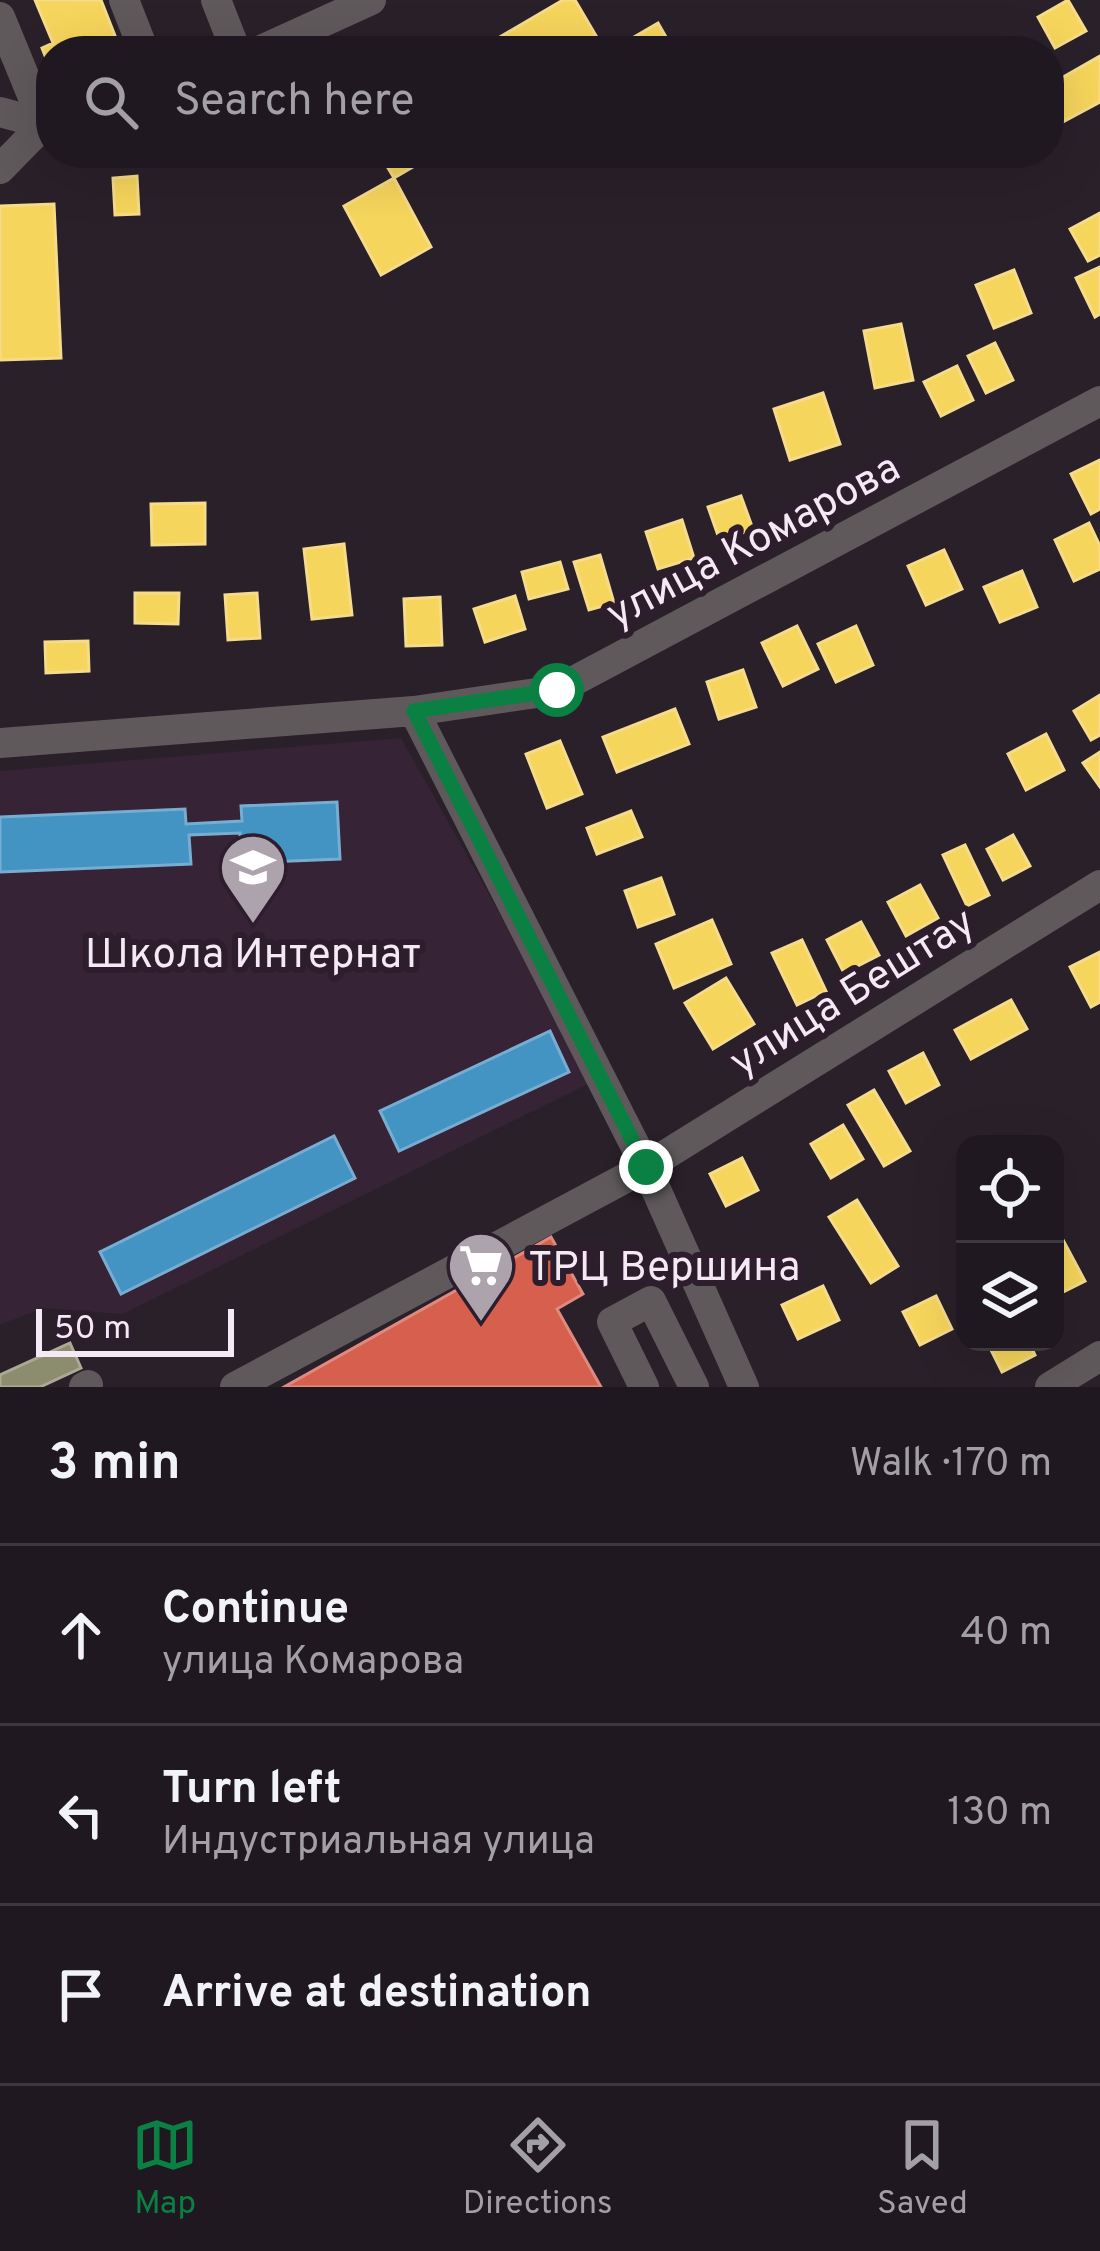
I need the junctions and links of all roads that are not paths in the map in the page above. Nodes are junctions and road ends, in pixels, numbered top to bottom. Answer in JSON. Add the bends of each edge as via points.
{"nodes":[{"id":1,"x":124,"y":0,"type":"edge"},
{"id":2,"x":216,"y":0,"type":"edge"},
{"id":3,"x":371,"y":0,"type":"edge"},
{"id":4,"x":0,"y":16,"type":"edge"},
{"id":5,"x":138,"y":36,"type":"edge"},
{"id":6,"x":230,"y":36,"type":"edge"},
{"id":7,"x":292,"y":36,"type":"edge"},
{"id":8,"x":36,"y":98,"type":"edge"},
{"id":9,"x":0,"y":112,"type":"edge"},
{"id":10,"x":36,"y":120,"type":"edge"},
{"id":11,"x":36,"y":134,"type":"edge"},
{"id":12,"x":0,"y":169,"type":"edge"},
{"id":13,"x":1100,"y":401,"type":"edge"},
{"id":14,"x":414,"y":711,"type":"junction"},
{"id":15,"x":0,"y":742,"type":"edge"},
{"id":16,"x":1100,"y":885,"type":"edge"},
{"id":17,"x":646,"y":1167,"type":"junction"},
{"id":18,"x":1100,"y":1357,"type":"edge"},
{"id":19,"x":235,"y":1387,"type":"edge"},
{"id":20,"x":644,"y":1387,"type":"edge"},
{"id":21,"x":694,"y":1387,"type":"edge"},
{"id":22,"x":744,"y":1387,"type":"edge"},
{"id":23,"x":1050,"y":1387,"type":"edge"}],
"edges":[{"from":1,"to":5,"type":"street"},
{"from":2,"to":6,"type":"street"},
{"from":3,"to":7,"type":"street"},
{"from":4,"to":8,"type":"street"},
{"from":9,"to":10,"type":"street"},
{"from":11,"to":12,"type":"street"},
{"from":13,"to":14,"type":"street","name":"улица Комарова","via":[[557,690]]},
{"from":14,"to":15,"type":"street","name":"улица Комарова"},
{"from":14,"to":17,"type":"street"},
{"from":16,"to":17,"type":"street","name":"улица Бештау"},
{"from":17,"to":19,"type":"street","name":"улица Бештау"},
{"from":17,"to":22,"type":"street"},
{"from":18,"to":23,"type":"street"},
{"from":20,"to":21,"type":"street","via":[[612,1322],[651,1301]]}]}
